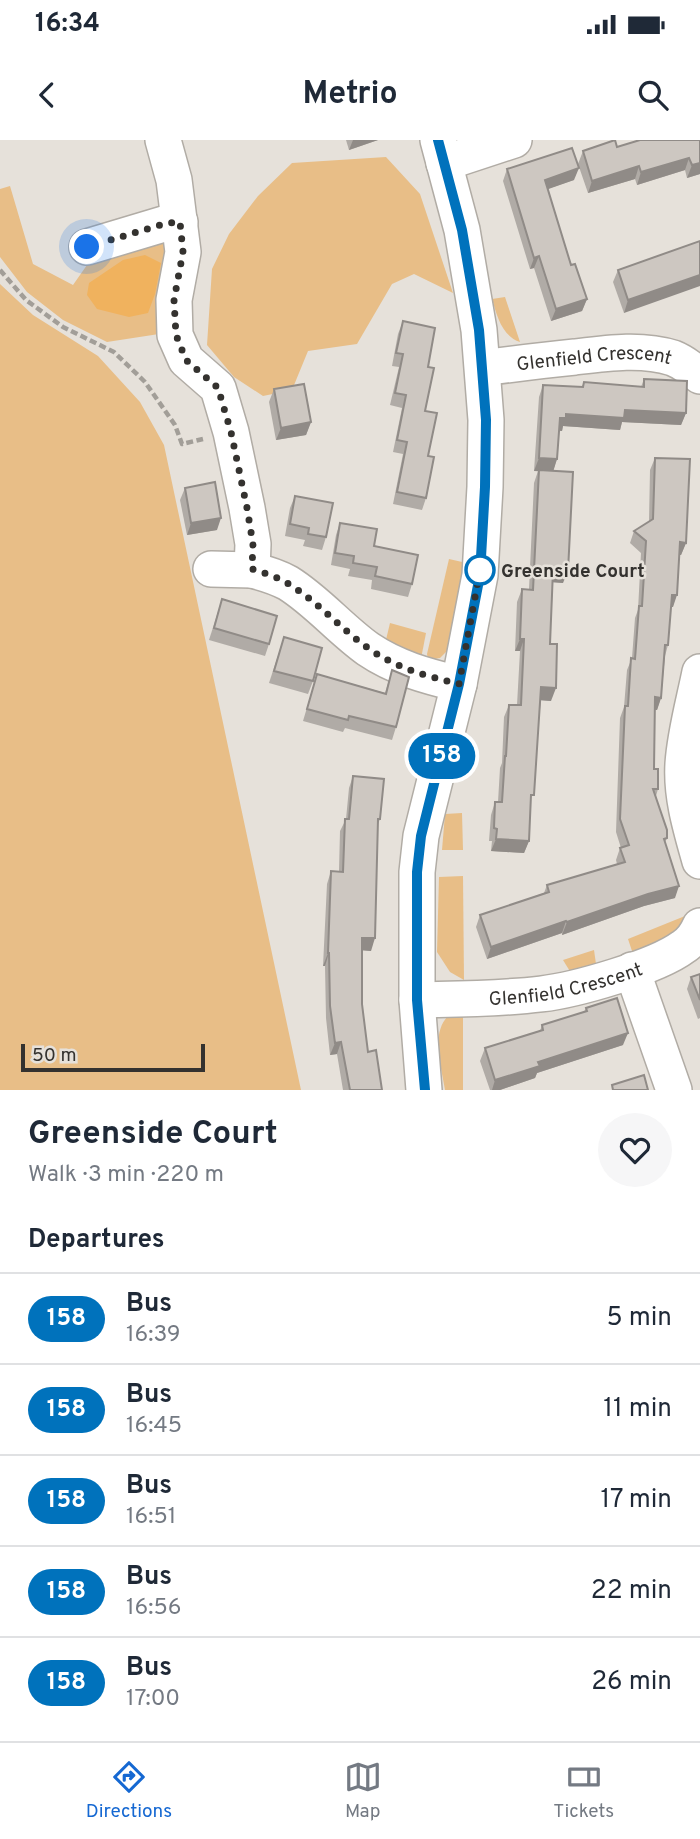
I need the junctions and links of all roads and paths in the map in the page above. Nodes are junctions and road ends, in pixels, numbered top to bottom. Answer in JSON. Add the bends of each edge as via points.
{"nodes":[{"id":1,"x":163,"y":140,"type":"edge"},
{"id":2,"x":514,"y":140,"type":"edge"},
{"id":3,"x":441,"y":151,"type":"edge"},
{"id":4,"x":180,"y":222,"type":"junction"},
{"id":5,"x":87,"y":247,"type":"dead end"},
{"id":6,"x":0,"y":270,"type":"edge"},
{"id":7,"x":483,"y":368,"type":"junction"},
{"id":8,"x":700,"y":376,"type":"edge"},
{"id":9,"x":231,"y":432,"type":"junction"},
{"id":10,"x":211,"y":569,"type":"dead end"},
{"id":11,"x":252,"y":569,"type":"junction"},
{"id":12,"x":700,"y":672,"type":"edge"},
{"id":13,"x":459,"y":684,"type":"junction"},
{"id":14,"x":700,"y":860,"type":"edge"},
{"id":15,"x":700,"y":926,"type":"edge"},
{"id":16,"x":632,"y":970,"type":"junction"},
{"id":17,"x":417,"y":1000,"type":"junction"},
{"id":18,"x":425,"y":1090,"type":"edge"},
{"id":19,"x":674,"y":1090,"type":"edge"}],
"edges":[{"from":1,"to":4,"type":"street"},
{"from":2,"to":3,"type":"street"},
{"from":3,"to":7,"type":"street","via":[[470,270]]},
{"from":4,"to":5,"type":"street"},
{"from":4,"to":9,"type":"street","via":[[183,252],[174,300],[176,335],[186,360],[218,388]]},
{"from":6,"to":9,"type":"path","via":[[26,300],[63,327],[114,352],[145,382],[175,425],[182,444]]},
{"from":7,"to":8,"type":"street","name":"Glenfield Crescent","via":[[637,352],[676,359]]},
{"from":7,"to":13,"type":"street","via":[[480,575]]},
{"from":9,"to":11,"type":"street","via":[[253,544]]},
{"from":10,"to":11,"type":"street"},
{"from":11,"to":13,"type":"street","via":[[309,598],[388,662]]},
{"from":12,"to":14,"type":"street","via":[[683,763],[688,821]]},
{"from":13,"to":17,"type":"street","via":[[421,836]]},
{"from":15,"to":16,"type":"street","name":"Glenfield Crescent","via":[[681,949]]},
{"from":16,"to":17,"type":"street","name":"Glenfield Crescent","via":[[544,994]]},
{"from":16,"to":19,"type":"street"},
{"from":17,"to":18,"type":"street"}]}
